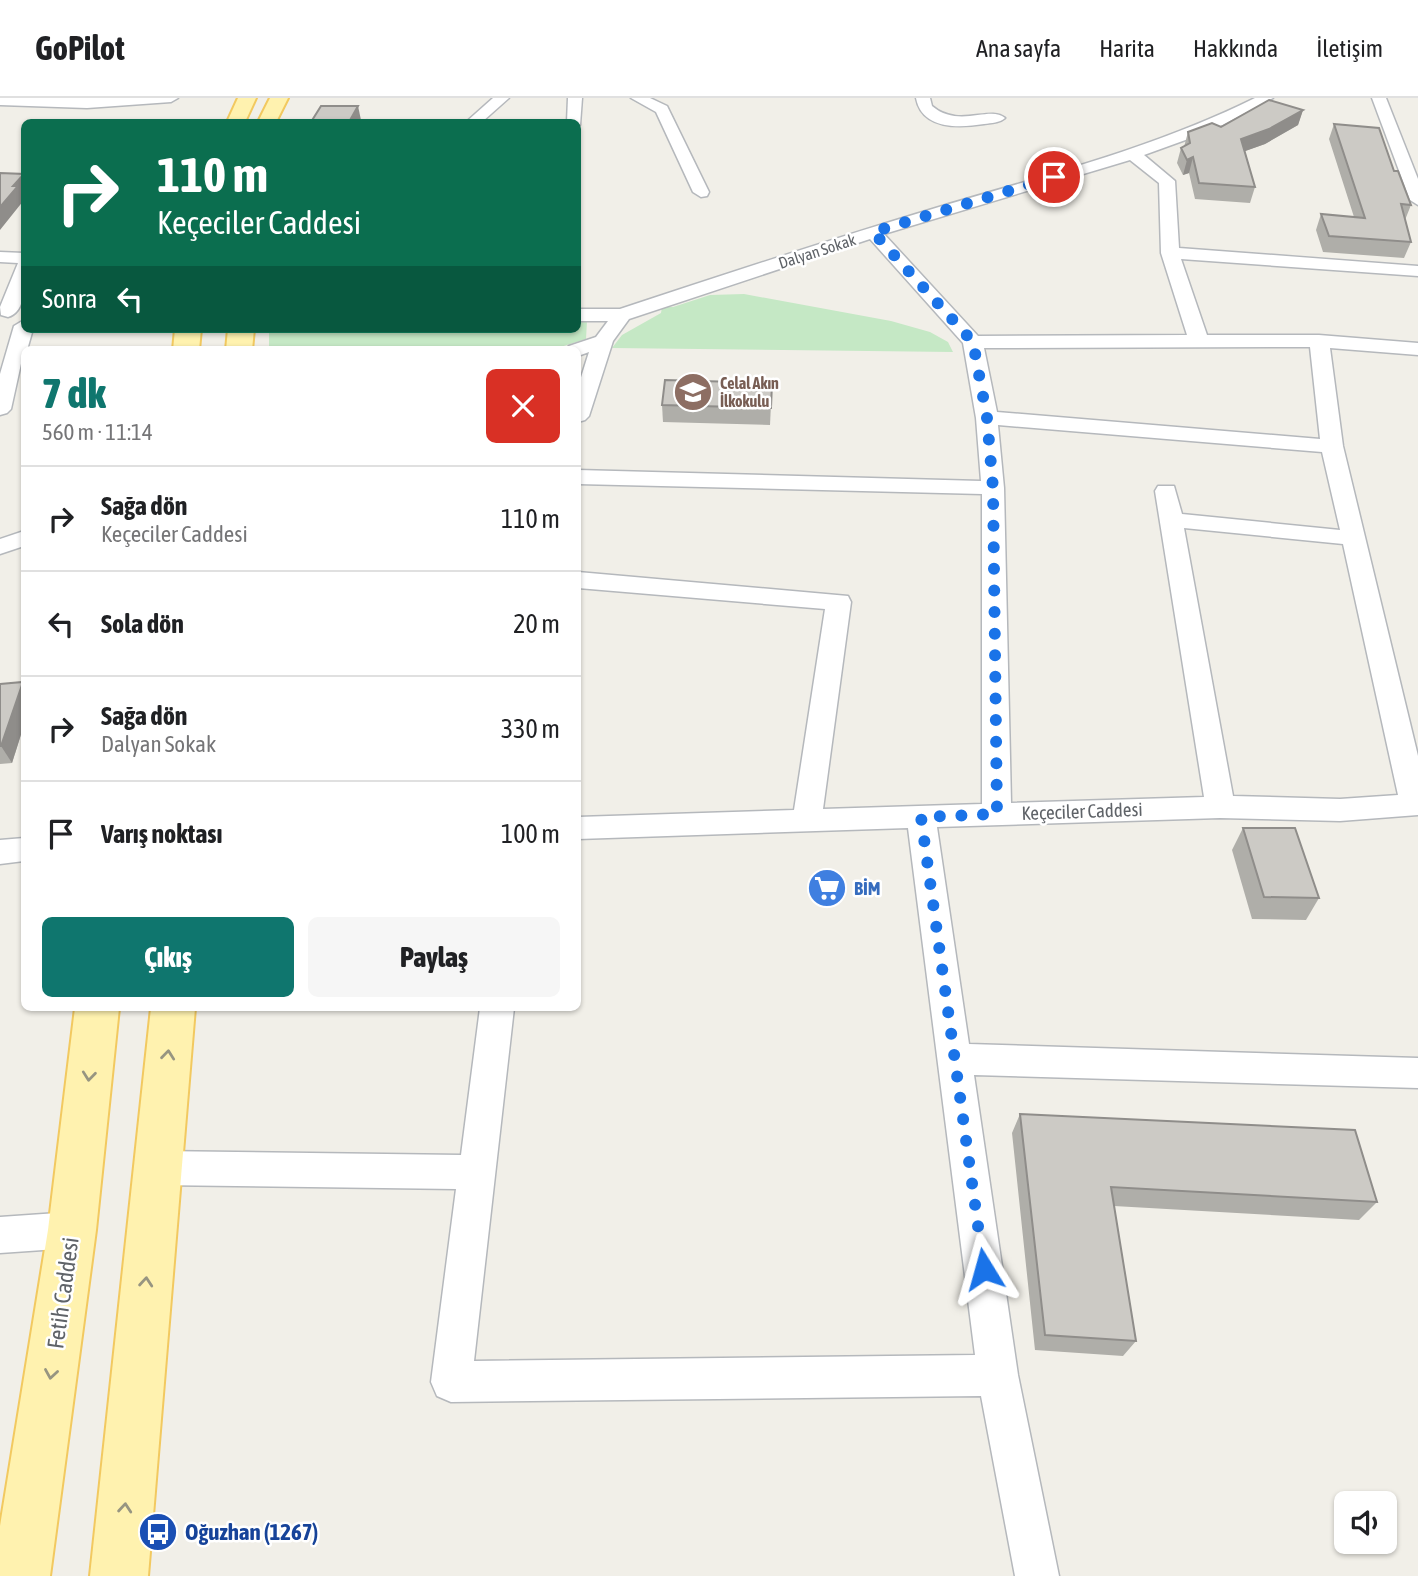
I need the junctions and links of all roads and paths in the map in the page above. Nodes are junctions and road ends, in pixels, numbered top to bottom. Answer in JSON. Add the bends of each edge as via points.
{"nodes":[{"id":1,"x":171,"y":98,"type":"edge"},
{"id":2,"x":247,"y":98,"type":"edge"},
{"id":3,"x":278,"y":98,"type":"edge"},
{"id":4,"x":502,"y":98,"type":"edge"},
{"id":5,"x":575,"y":98,"type":"edge"},
{"id":6,"x":638,"y":98,"type":"edge"},
{"id":7,"x":923,"y":98,"type":"edge"},
{"id":8,"x":1266,"y":98,"type":"edge"},
{"id":9,"x":1379,"y":98,"type":"edge"},
{"id":10,"x":0,"y":101,"type":"edge"},
{"id":11,"x":87,"y":104,"type":"junction"},
{"id":12,"x":997,"y":118,"type":"dead end"},
{"id":13,"x":81,"y":119,"type":"edge"},
{"id":14,"x":237,"y":119,"type":"edge"},
{"id":15,"x":268,"y":119,"type":"edge"},
{"id":16,"x":477,"y":119,"type":"edge"},
{"id":17,"x":575,"y":119,"type":"edge"},
{"id":18,"x":1132,"y":154,"type":"junction"},
{"id":19,"x":701,"y":192,"type":"dead end"},
{"id":20,"x":1418,"y":200,"type":"edge"},
{"id":21,"x":873,"y":232,"type":"junction"},
{"id":22,"x":1170,"y":253,"type":"junction"},
{"id":23,"x":0,"y":257,"type":"edge"},
{"id":24,"x":21,"y":258,"type":"edge"},
{"id":25,"x":1418,"y":271,"type":"edge"},
{"id":26,"x":21,"y":277,"type":"edge"},
{"id":27,"x":11,"y":311,"type":"edge"},
{"id":28,"x":581,"y":315,"type":"edge"},
{"id":29,"x":622,"y":315,"type":"junction"},
{"id":30,"x":22,"y":333,"type":"edge"},
{"id":31,"x":603,"y":341,"type":"junction"},
{"id":32,"x":1199,"y":341,"type":"junction"},
{"id":33,"x":1319,"y":341,"type":"junction"},
{"id":34,"x":973,"y":342,"type":"junction"},
{"id":35,"x":581,"y":348,"type":"edge"},
{"id":36,"x":1418,"y":349,"type":"edge"},
{"id":37,"x":581,"y":407,"type":"edge"},
{"id":38,"x":0,"y":409,"type":"edge"},
{"id":39,"x":987,"y":418,"type":"junction"},
{"id":40,"x":1332,"y":446,"type":"junction"},
{"id":41,"x":581,"y":477,"type":"edge"},
{"id":42,"x":993,"y":488,"type":"junction"},
{"id":43,"x":1166,"y":491,"type":"dead end"},
{"id":44,"x":1170,"y":520,"type":"junction"},
{"id":45,"x":1352,"y":538,"type":"junction"},
{"id":46,"x":21,"y":539,"type":"edge"},
{"id":47,"x":0,"y":547,"type":"edge"},
{"id":48,"x":581,"y":580,"type":"edge"},
{"id":49,"x":1417,"y":804,"type":"edge"},
{"id":50,"x":1220,"y":807,"type":"junction"},
{"id":51,"x":997,"y":814,"type":"junction"},
{"id":52,"x":921,"y":817,"type":"junction"},
{"id":53,"x":807,"y":821,"type":"junction"},
{"id":54,"x":581,"y":828,"type":"edge"},
{"id":55,"x":21,"y":850,"type":"edge"},
{"id":56,"x":0,"y":852,"type":"edge"},
{"id":57,"x":97,"y":1011,"type":"edge"},
{"id":58,"x":173,"y":1011,"type":"edge"},
{"id":59,"x":497,"y":1011,"type":"edge"},
{"id":60,"x":955,"y":1059,"type":"junction"},
{"id":61,"x":1418,"y":1073,"type":"edge"},
{"id":62,"x":157,"y":1168,"type":"junction"},
{"id":63,"x":478,"y":1172,"type":"junction"},
{"id":64,"x":72,"y":1230,"type":"junction"},
{"id":65,"x":0,"y":1235,"type":"edge"},
{"id":66,"x":998,"y":1374,"type":"junction"},
{"id":67,"x":21,"y":1576,"type":"edge"},
{"id":68,"x":119,"y":1576,"type":"edge"},
{"id":69,"x":1037,"y":1576,"type":"edge"}],
"edges":[{"from":1,"to":11,"type":"street"},
{"from":2,"to":14,"type":"main road"},
{"from":3,"to":15,"type":"main road"},
{"from":4,"to":16,"type":"street"},
{"from":5,"to":17,"type":"street"},
{"from":6,"to":19,"type":"street","via":[[662,109]]},
{"from":7,"to":12,"type":"street","via":[[925,108],[940,121]]},
{"from":8,"to":18,"type":"street","name":"Dalyan Sokak","via":[[1208,127]]},
{"from":9,"to":20,"type":"street"},
{"from":10,"to":11,"type":"street"},
{"from":11,"to":13,"type":"street"},
{"from":18,"to":21,"type":"street","name":"Dalyan Sokak"},
{"from":18,"to":22,"type":"street","via":[[1167,181]]},
{"from":21,"to":29,"type":"street","name":"Dalyan Sokak"},
{"from":21,"to":34,"type":"street"},
{"from":22,"to":25,"type":"street"},
{"from":22,"to":32,"type":"street"},
{"from":23,"to":24,"type":"street"},
{"from":26,"to":27,"type":"street"},
{"from":28,"to":29,"type":"street","name":"Dalyan Sokak"},
{"from":29,"to":31,"type":"street"},
{"from":30,"to":38,"type":"street"},
{"from":31,"to":35,"type":"street"},
{"from":31,"to":37,"type":"street"},
{"from":32,"to":33,"type":"street"},
{"from":32,"to":34,"type":"street"},
{"from":33,"to":36,"type":"street"},
{"from":33,"to":40,"type":"street"},
{"from":34,"to":39,"type":"street"},
{"from":39,"to":40,"type":"street"},
{"from":39,"to":42,"type":"street"},
{"from":40,"to":45,"type":"street"},
{"from":41,"to":42,"type":"street"},
{"from":42,"to":51,"type":"street"},
{"from":43,"to":44,"type":"street"},
{"from":44,"to":45,"type":"street"},
{"from":44,"to":50,"type":"street"},
{"from":45,"to":49,"type":"street"},
{"from":46,"to":47,"type":"street"},
{"from":48,"to":53,"type":"street","via":[[839,602]]},
{"from":49,"to":50,"type":"street","name":"Keçeciler Caddesi","via":[[1340,810]]},
{"from":50,"to":51,"type":"street","name":"Keçeciler Caddesi"},
{"from":51,"to":52,"type":"street","name":"Keçeciler Caddesi"},
{"from":52,"to":53,"type":"street","name":"Keçeciler Caddesi"},
{"from":52,"to":60,"type":"street"},
{"from":53,"to":54,"type":"street","name":"Keçeciler Caddesi"},
{"from":55,"to":56,"type":"street"},
{"from":57,"to":64,"type":"main road","name":"Fetih Caddesi","one_way":true},
{"from":62,"to":58,"type":"main road","one_way":true},
{"from":59,"to":63,"type":"street"},
{"from":60,"to":61,"type":"street"},
{"from":60,"to":66,"type":"street"},
{"from":62,"to":63,"type":"street"},
{"from":68,"to":62,"type":"main road","one_way":true},
{"from":63,"to":66,"type":"street","via":[[451,1382]]},
{"from":64,"to":65,"type":"street"},
{"from":64,"to":67,"type":"main road","name":"Fetih Caddesi","one_way":true},
{"from":66,"to":69,"type":"street"}]}
